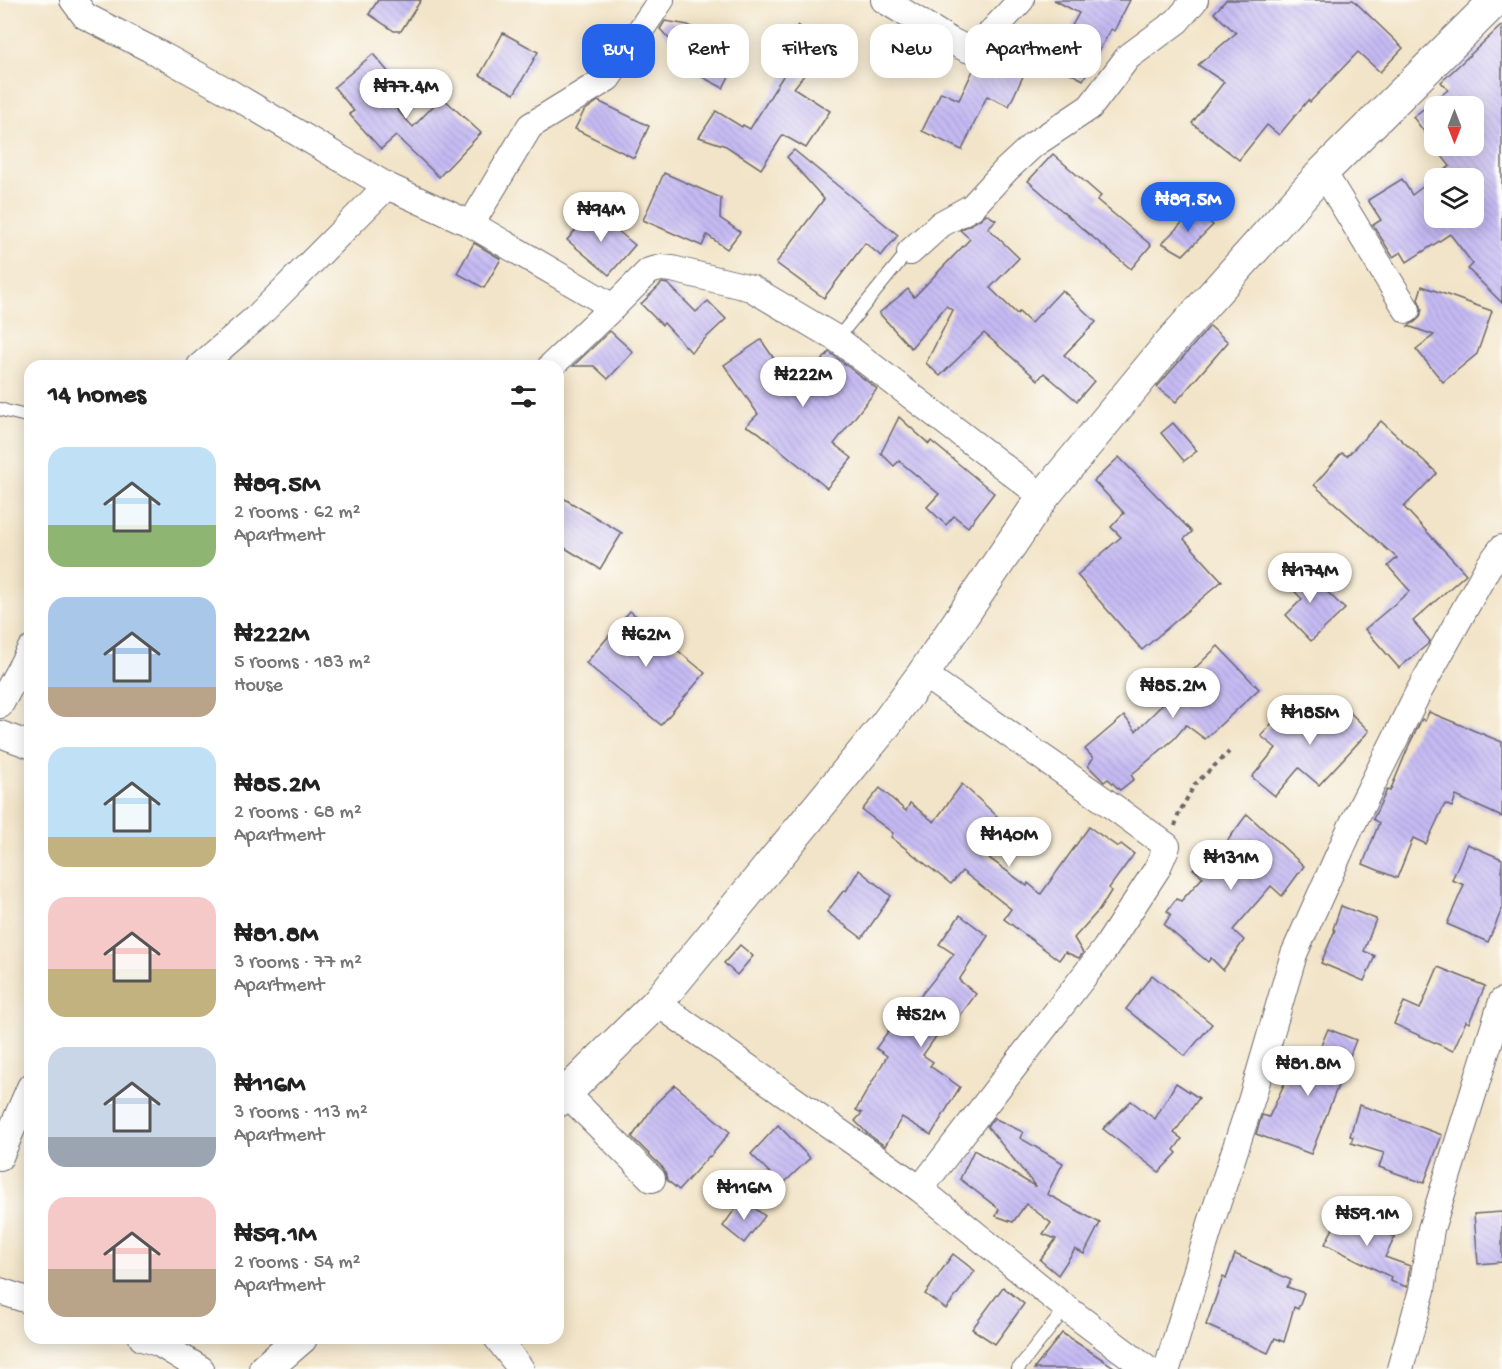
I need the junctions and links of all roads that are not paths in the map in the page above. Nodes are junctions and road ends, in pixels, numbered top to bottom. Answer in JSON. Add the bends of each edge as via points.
{"nodes":[{"id":1,"x":73,"y":0,"type":"edge"},
{"id":2,"x":661,"y":0,"type":"edge"},
{"id":3,"x":884,"y":0,"type":"edge"},
{"id":4,"x":1021,"y":0,"type":"edge"},
{"id":5,"x":1195,"y":0,"type":"edge"},
{"id":6,"x":1490,"y":1,"type":"edge"},
{"id":7,"x":1323,"y":172,"type":"junction"},
{"id":8,"x":387,"y":186,"type":"junction"},
{"id":9,"x":471,"y":224,"type":"junction"},
{"id":10,"x":906,"y":256,"type":"joint"},
{"id":11,"x":613,"y":307,"type":"junction"},
{"id":12,"x":1407,"y":310,"type":"dead end"},
{"id":13,"x":837,"y":339,"type":"junction"},
{"id":14,"x":207,"y":360,"type":"edge"},
{"id":15,"x":557,"y":360,"type":"edge"},
{"id":16,"x":0,"y":409,"type":"edge"},
{"id":17,"x":24,"y":416,"type":"edge"},
{"id":18,"x":1043,"y":496,"type":"junction"},
{"id":19,"x":1502,"y":548,"type":"edge"},
{"id":20,"x":24,"y":661,"type":"edge"},
{"id":21,"x":923,"y":674,"type":"junction"},
{"id":22,"x":0,"y":705,"type":"edge"},
{"id":23,"x":0,"y":734,"type":"edge"},
{"id":24,"x":24,"y":743,"type":"edge"},
{"id":25,"x":1502,"y":1001,"type":"edge"},
{"id":26,"x":657,"y":1003,"type":"junction"},
{"id":27,"x":564,"y":1095,"type":"edge"},
{"id":28,"x":564,"y":1099,"type":"edge"},
{"id":29,"x":24,"y":1101,"type":"edge"},
{"id":30,"x":0,"y":1157,"type":"edge"},
{"id":31,"x":652,"y":1179,"type":"dead end"},
{"id":32,"x":920,"y":1189,"type":"junction"},
{"id":33,"x":0,"y":1290,"type":"edge"},
{"id":34,"x":24,"y":1298,"type":"edge"},
{"id":35,"x":1066,"y":1308,"type":"junction"},
{"id":36,"x":160,"y":1344,"type":"edge"},
{"id":37,"x":294,"y":1344,"type":"edge"},
{"id":38,"x":501,"y":1344,"type":"edge"},
{"id":39,"x":201,"y":1369,"type":"edge"},
{"id":40,"x":265,"y":1369,"type":"edge"},
{"id":41,"x":520,"y":1369,"type":"edge"},
{"id":42,"x":1018,"y":1369,"type":"edge"},
{"id":43,"x":1147,"y":1369,"type":"edge"},
{"id":44,"x":1167,"y":1369,"type":"edge"},
{"id":45,"x":1400,"y":1369,"type":"edge"}],
"edges":[{"from":1,"to":8,"type":"street","via":[[85,16],[227,91]]},
{"from":2,"to":9,"type":"street","via":[[608,78],[530,126]]},
{"from":3,"to":4,"type":"street","via":[[967,49],[985,39]]},
{"from":5,"to":10,"type":"street","via":[[1177,21],[1128,57],[1090,107],[1033,145],[972,207],[941,224]]},
{"from":6,"to":7,"type":"street"},
{"from":7,"to":12,"type":"street"},
{"from":7,"to":18,"type":"street","via":[[1170,343]]},
{"from":8,"to":9,"type":"street"},
{"from":8,"to":14,"type":"street","via":[[258,316]]},
{"from":9,"to":11,"type":"street"},
{"from":10,"to":13,"type":"lane"},
{"from":11,"to":13,"type":"street","via":[[649,271],[672,269],[750,288]]},
{"from":11,"to":15,"type":"street"},
{"from":13,"to":18,"type":"street"},
{"from":16,"to":17,"type":"lane"},
{"from":18,"to":21,"type":"street"},
{"from":19,"to":44,"type":"street","via":[[1417,695],[1351,826],[1294,954]]},
{"from":20,"to":22,"type":"street"},
{"from":21,"to":26,"type":"street"},
{"from":21,"to":32,"type":"street","via":[[1167,846],[1157,869],[1105,949]]},
{"from":23,"to":24,"type":"street"},
{"from":25,"to":45,"type":"street","via":[[1431,1229],[1422,1290]]},
{"from":26,"to":27,"type":"street"},
{"from":26,"to":32,"type":"street"},
{"from":28,"to":31,"type":"street"},
{"from":29,"to":30,"type":"street"},
{"from":32,"to":35,"type":"street"},
{"from":33,"to":34,"type":"street"},
{"from":35,"to":42,"type":"lane"},
{"from":35,"to":43,"type":"street"},
{"from":36,"to":39,"type":"street"},
{"from":37,"to":40,"type":"street"},
{"from":38,"to":41,"type":"street"}]}
